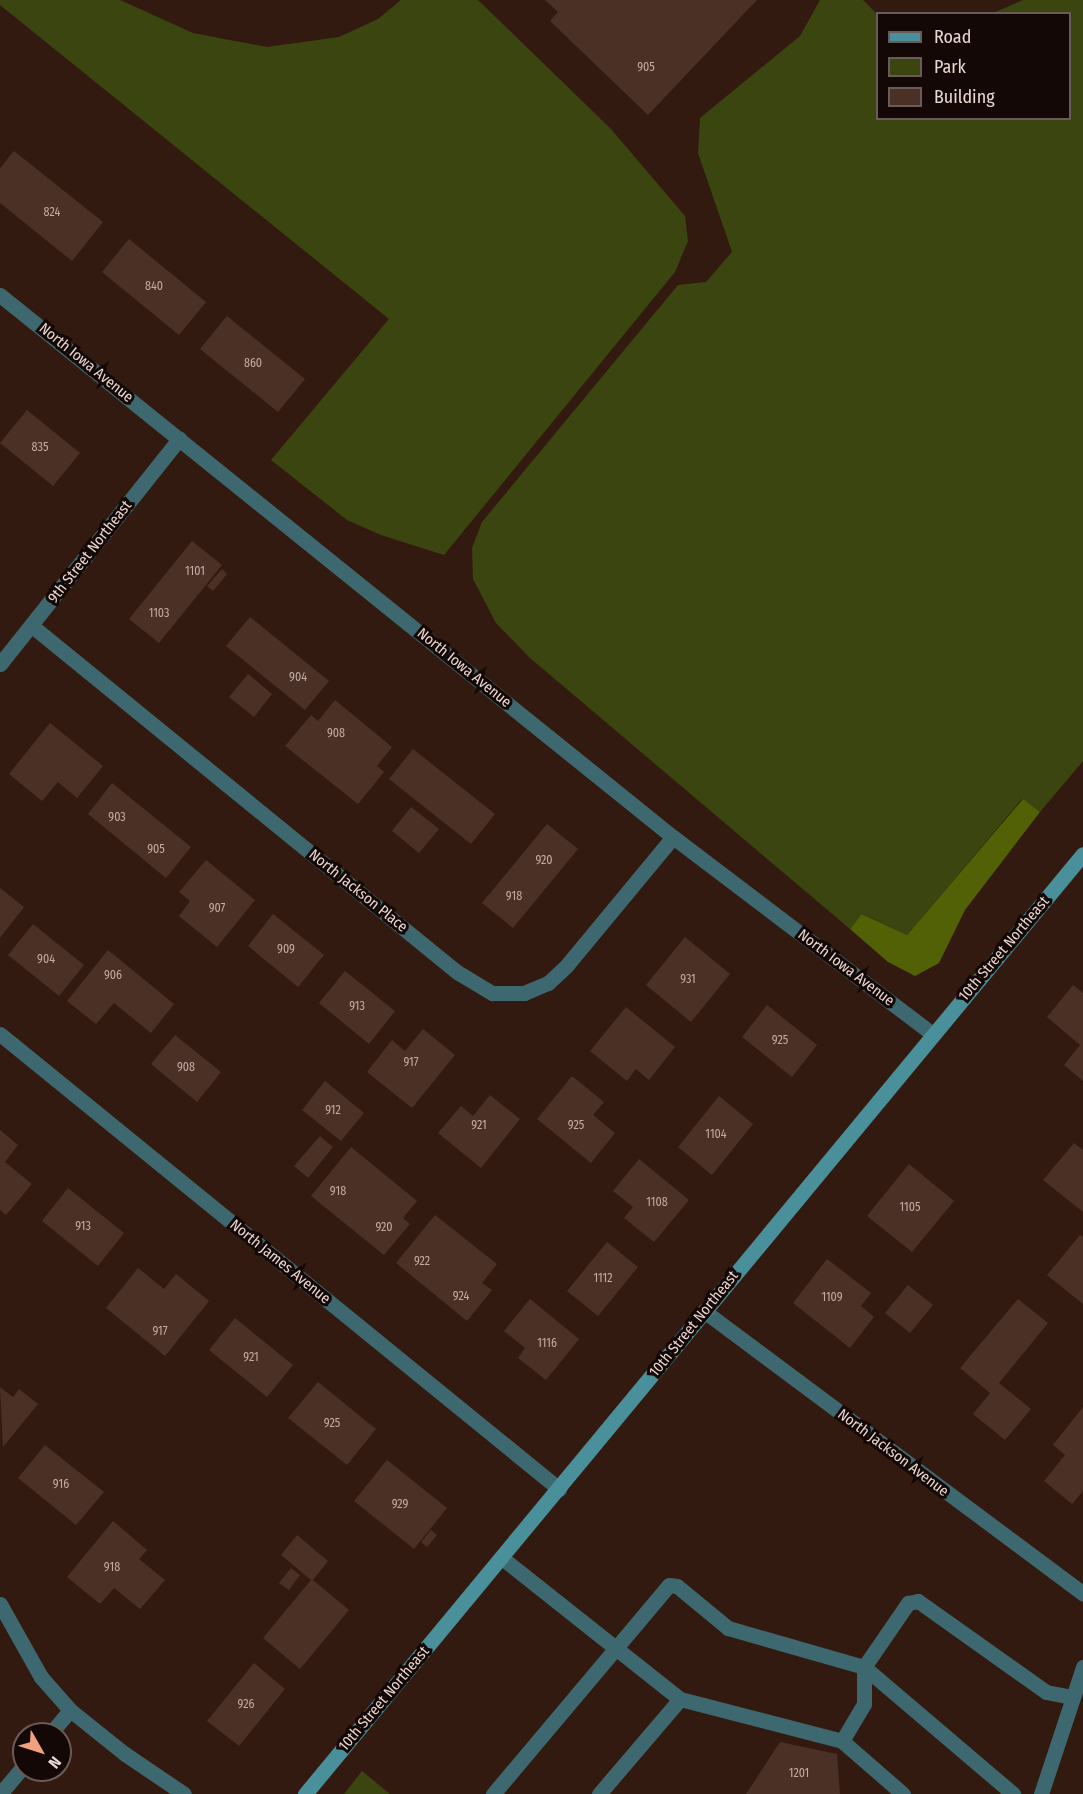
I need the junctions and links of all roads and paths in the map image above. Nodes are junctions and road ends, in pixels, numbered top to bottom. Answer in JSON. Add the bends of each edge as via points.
{"nodes":[{"id":1,"x":0,"y":295,"type":"edge"},
{"id":2,"x":179,"y":439,"type":"junction"},
{"id":3,"x":32,"y":626,"type":"junction"},
{"id":4,"x":0,"y":664,"type":"edge"},
{"id":5,"x":673,"y":837,"type":"junction"},
{"id":6,"x":1083,"y":854,"type":"edge"},
{"id":7,"x":0,"y":1034,"type":"edge"},
{"id":8,"x":933,"y":1034,"type":"junction"},
{"id":9,"x":704,"y":1311,"type":"junction"},
{"id":10,"x":559,"y":1489,"type":"junction"},
{"id":11,"x":502,"y":1558,"type":"junction"},
{"id":12,"x":1082,"y":1592,"type":"edge"},
{"id":13,"x":0,"y":1604,"type":"edge"},
{"id":14,"x":615,"y":1650,"type":"junction"},
{"id":15,"x":864,"y":1667,"type":"junction"},
{"id":16,"x":1083,"y":1667,"type":"edge"},
{"id":17,"x":1072,"y":1697,"type":"junction"},
{"id":18,"x":680,"y":1699,"type":"junction"},
{"id":19,"x":70,"y":1710,"type":"junction"},
{"id":20,"x":60,"y":1722,"type":"edge"},
{"id":21,"x":842,"y":1741,"type":"junction"},
{"id":22,"x":12,"y":1780,"type":"edge"},
{"id":23,"x":0,"y":1794,"type":"edge"},
{"id":24,"x":184,"y":1794,"type":"edge"},
{"id":25,"x":305,"y":1794,"type":"edge"},
{"id":26,"x":493,"y":1794,"type":"edge"},
{"id":27,"x":599,"y":1794,"type":"edge"},
{"id":28,"x":903,"y":1794,"type":"edge"},
{"id":29,"x":1013,"y":1794,"type":"edge"},
{"id":30,"x":1041,"y":1794,"type":"edge"}],
"edges":[{"from":1,"to":2,"type":"street","name":"North Iowa Avenue"},
{"from":2,"to":3,"type":"street","name":"9th Street Northeast"},
{"from":2,"to":5,"type":"street","name":"North Iowa Avenue"},
{"from":3,"to":4,"type":"street","name":"9th Street Northeast"},
{"from":3,"to":5,"type":"street","name":"North Jackson Place","via":[[457,972],[492,993],[525,993],[548,983],[567,966]]},
{"from":5,"to":8,"type":"street","name":"North Iowa Avenue"},
{"from":6,"to":8,"type":"main road","name":"10th Street Northeast"},
{"from":7,"to":10,"type":"street","name":"North James Avenue"},
{"from":8,"to":9,"type":"main road","name":"10th Street Northeast"},
{"from":9,"to":10,"type":"main road","name":"10th Street Northeast"},
{"from":9,"to":12,"type":"street","name":"North Jackson Avenue"},
{"from":10,"to":11,"type":"main road","name":"10th Street Northeast"},
{"from":11,"to":14,"type":"street"},
{"from":11,"to":25,"type":"main road","name":"10th Street Northeast"},
{"from":13,"to":19,"type":"street","via":[[41,1677]]},
{"from":14,"to":15,"type":"street","via":[[669,1585],[677,1587],[728,1628]]},
{"from":14,"to":18,"type":"street"},
{"from":14,"to":26,"type":"street"},
{"from":15,"to":17,"type":"street","via":[[908,1603],[918,1601],[1046,1692]]},
{"from":15,"to":21,"type":"street","via":[[864,1704]]},
{"from":15,"to":29,"type":"street"},
{"from":16,"to":17,"type":"street"},
{"from":17,"to":30,"type":"street"},
{"from":18,"to":21,"type":"street"},
{"from":18,"to":27,"type":"street"},
{"from":19,"to":20,"type":"street"},
{"from":19,"to":24,"type":"street"},
{"from":21,"to":28,"type":"street"},
{"from":22,"to":23,"type":"street"}]}
